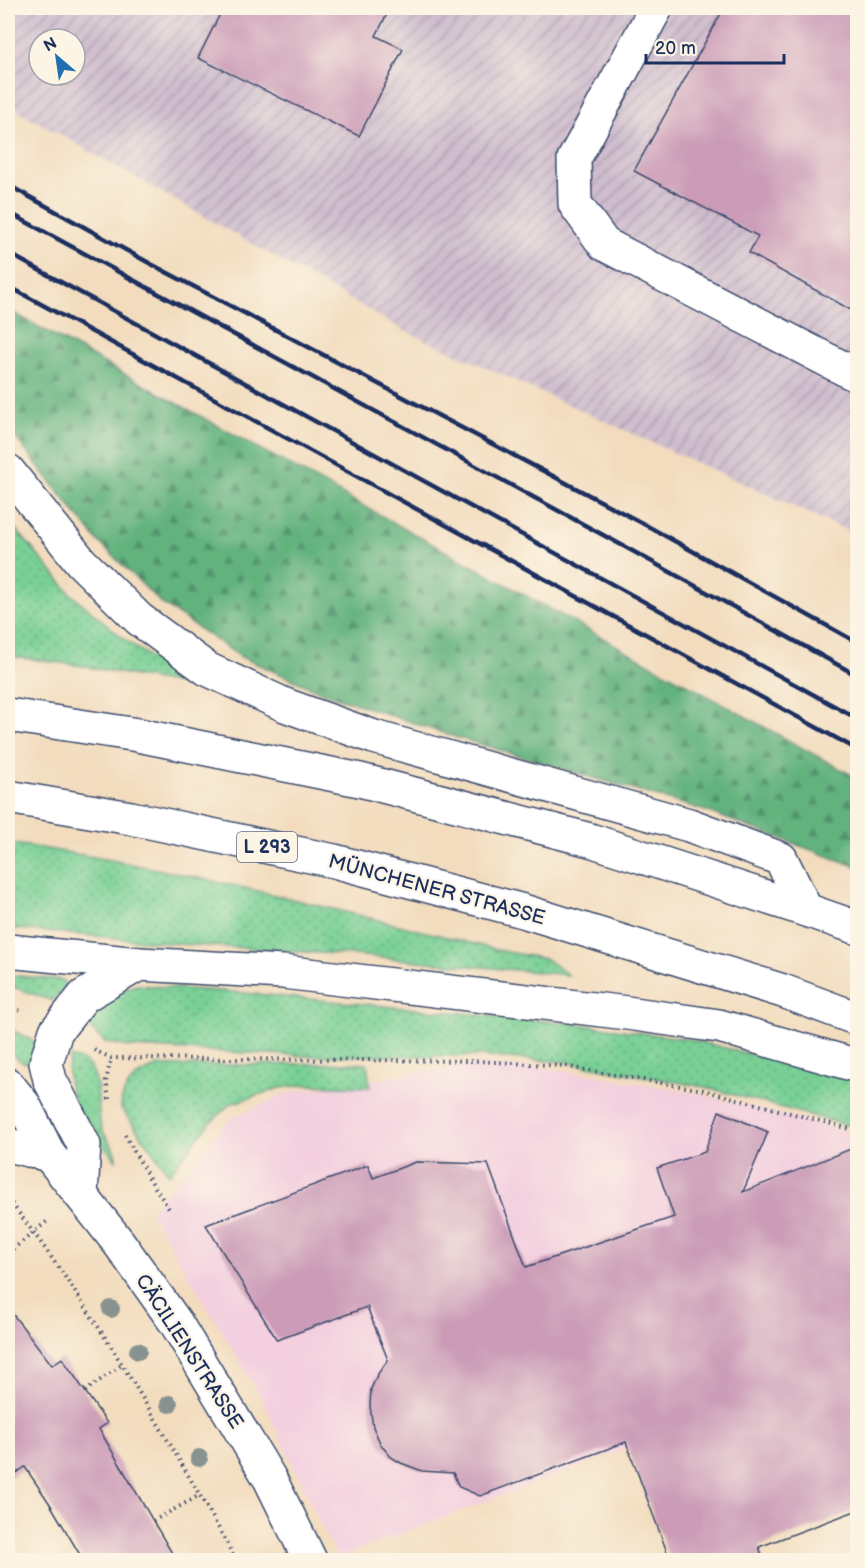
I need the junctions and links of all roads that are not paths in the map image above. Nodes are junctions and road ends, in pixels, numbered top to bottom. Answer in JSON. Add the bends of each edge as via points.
{"nodes":[{"id":1,"x":656,"y":8,"type":"edge"},
{"id":2,"x":858,"y":376,"type":"edge"},
{"id":3,"x":8,"y":471,"type":"edge"},
{"id":4,"x":8,"y":715,"type":"edge"},
{"id":5,"x":8,"y":798,"type":"edge"},
{"id":6,"x":806,"y":910,"type":"junction"},
{"id":7,"x":858,"y":928,"type":"edge"},
{"id":8,"x":8,"y":951,"type":"edge"},
{"id":9,"x":139,"y":964,"type":"junction"},
{"id":10,"x":858,"y":1019,"type":"edge"},
{"id":11,"x":858,"y":1066,"type":"edge"},
{"id":12,"x":8,"y":1085,"type":"edge"},
{"id":13,"x":8,"y":1146,"type":"edge"},
{"id":14,"x":50,"y":1155,"type":"junction"},
{"id":15,"x":81,"y":1195,"type":"junction"},
{"id":16,"x":310,"y":1560,"type":"edge"}],
"edges":[{"from":1,"to":2,"type":"main road","via":[[574,159],[575,204],[604,244]]},
{"from":3,"to":6,"type":"main road","via":[[81,562],[139,619],[207,669],[285,705],[374,737],[689,825],[781,859]]},
{"from":4,"to":6,"type":"main road","via":[[138,735],[360,780],[590,840]]},
{"from":5,"to":10,"type":"main road","name":"MÜNCHENER STRASSE","number":"L 293","via":[[131,818],[334,861],[523,911],[783,991]]},
{"from":6,"to":7,"type":"main road"},
{"from":8,"to":9,"type":"main road"},
{"from":9,"to":11,"type":"main road","via":[[283,972],[719,1026]]},
{"from":9,"to":15,"type":"main road","via":[[84,996],[56,1031],[46,1063],[50,1080],[84,1145]]},
{"from":12,"to":14,"type":"main road","name":"CÄCILIENSTRASSE","via":[[24,1105]]},
{"from":13,"to":14,"type":"main road"},
{"from":14,"to":15,"type":"main road","name":"CÄCILIENSTRASSE"},
{"from":15,"to":16,"type":"main road","name":"CÄCILIENSTRASSE","via":[[176,1323],[270,1479]]}]}
